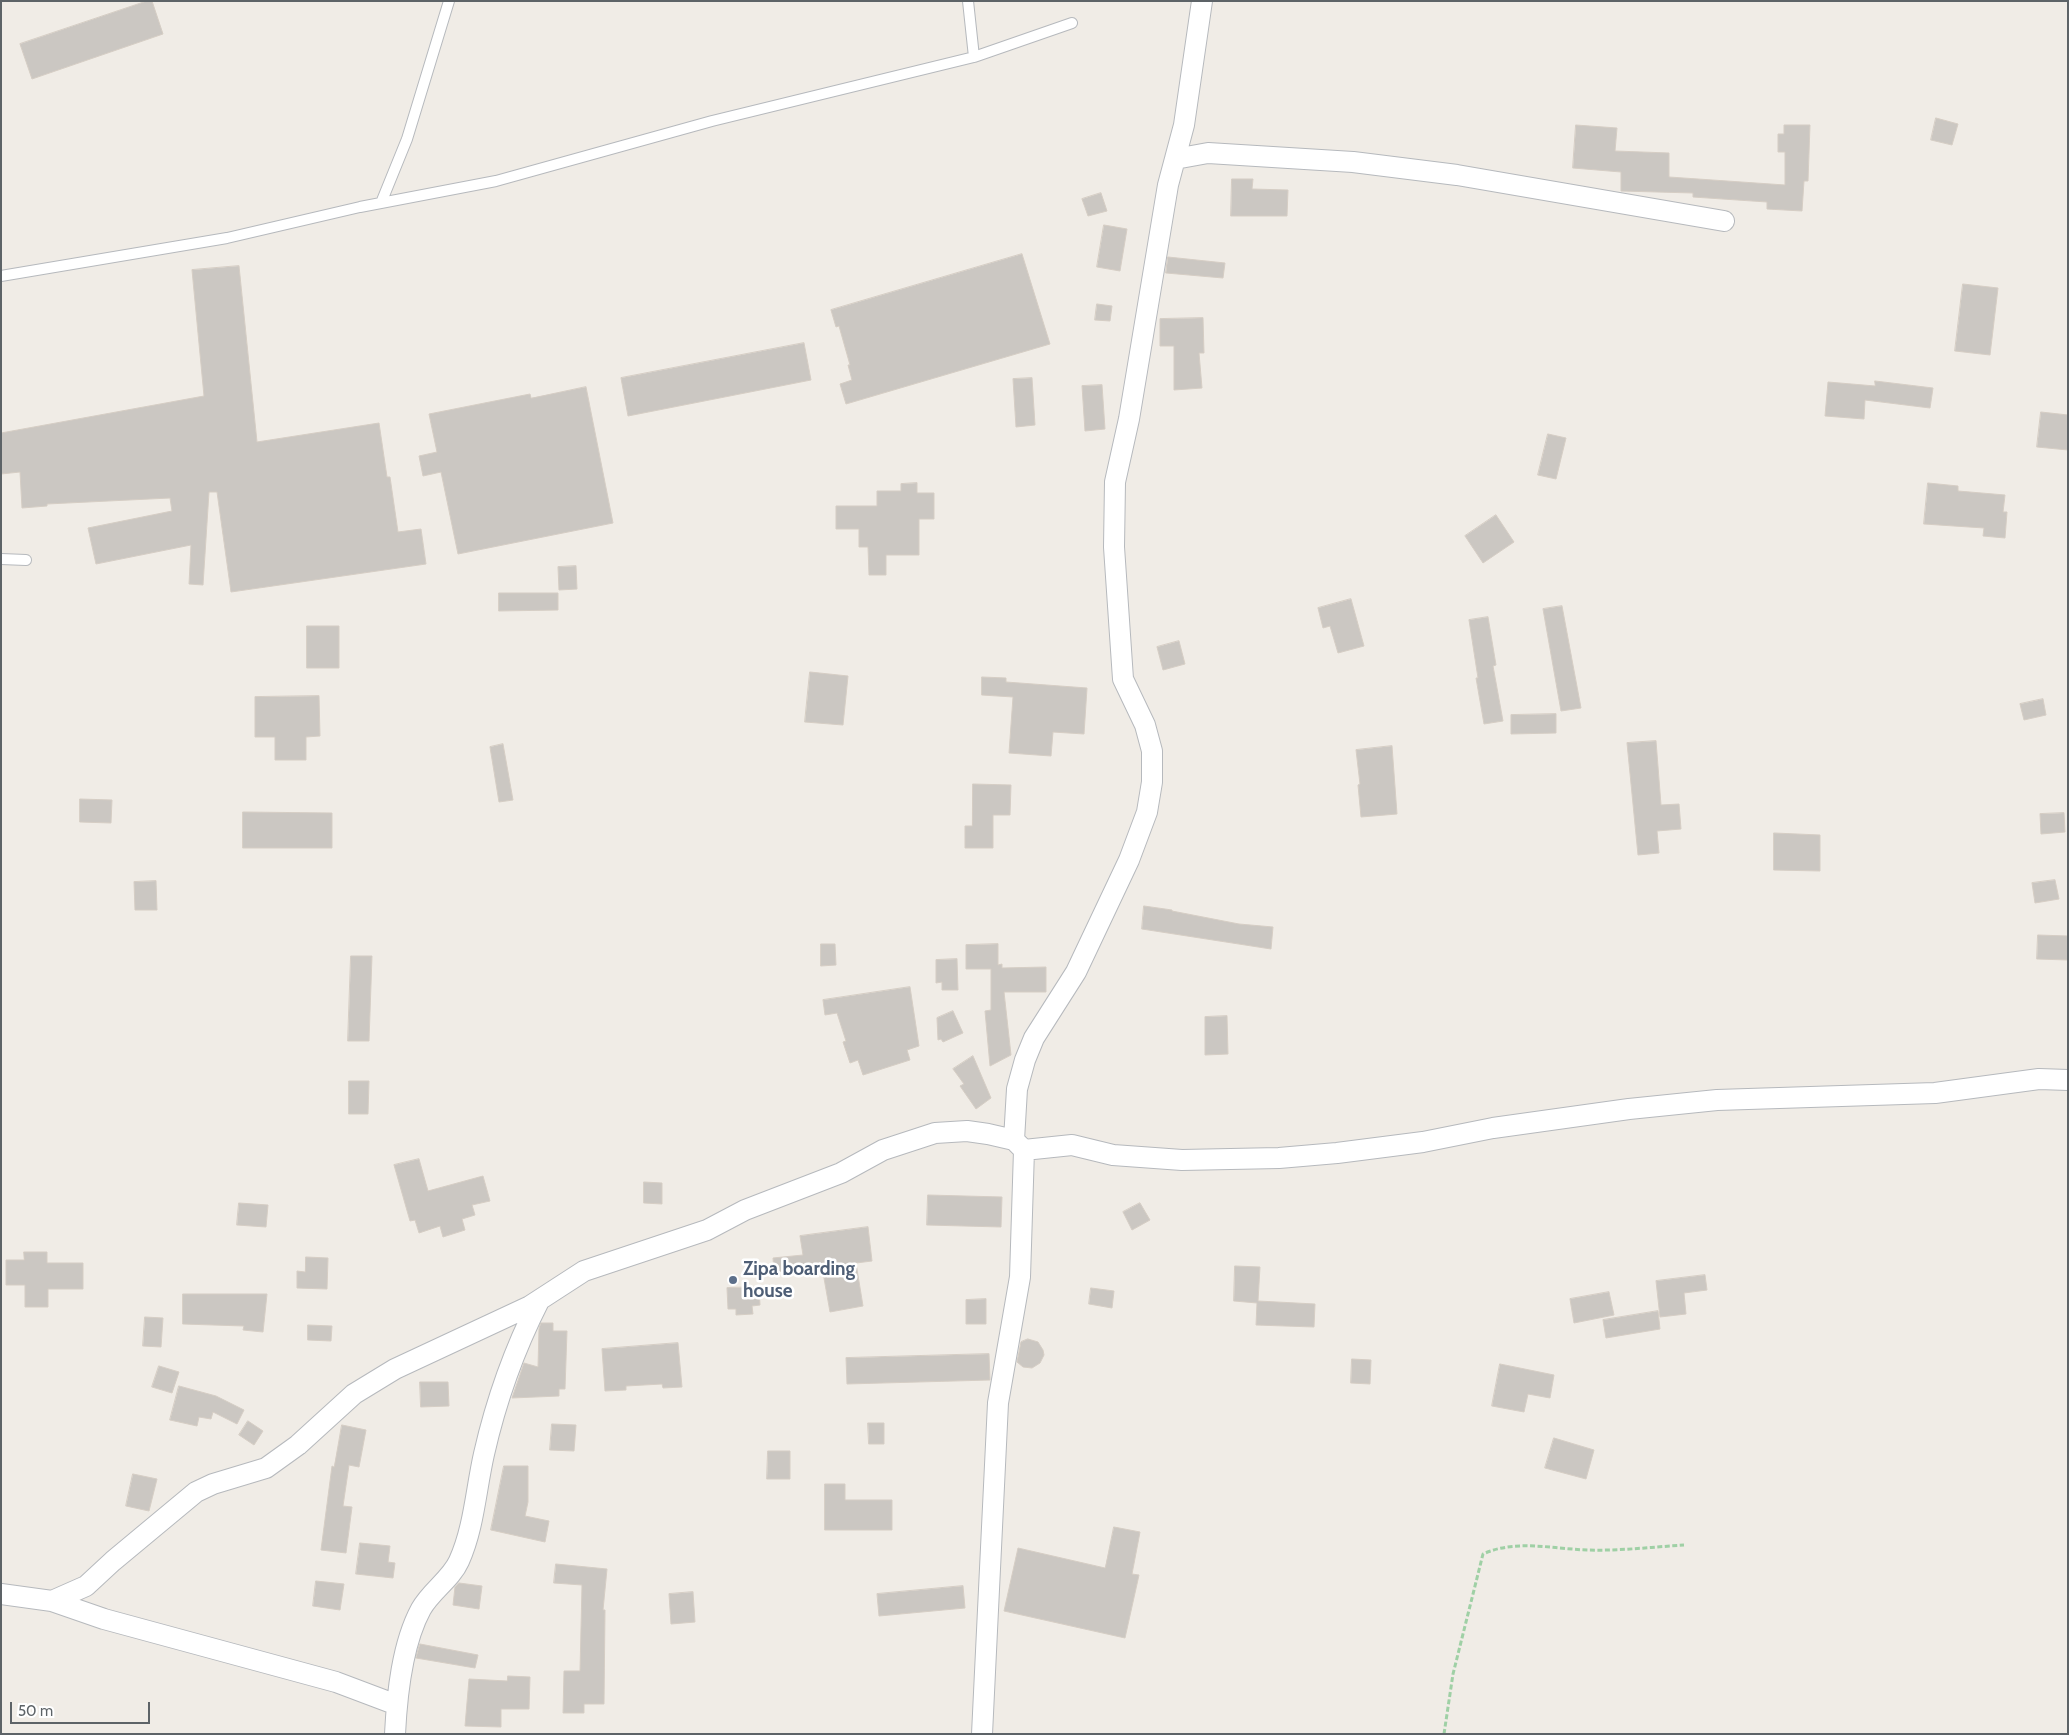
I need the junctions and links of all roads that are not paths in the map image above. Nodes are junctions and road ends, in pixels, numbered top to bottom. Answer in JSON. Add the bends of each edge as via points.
{"nodes":[{"id":1,"x":449,"y":1,"type":"edge"},
{"id":2,"x":968,"y":1,"type":"edge"},
{"id":3,"x":1202,"y":1,"type":"edge"},
{"id":4,"x":1072,"y":23,"type":"dead end"},
{"id":5,"x":974,"y":57,"type":"junction"},
{"id":6,"x":1175,"y":159,"type":"junction"},
{"id":7,"x":382,"y":203,"type":"junction"},
{"id":8,"x":1724,"y":221,"type":"dead end"},
{"id":9,"x":1,"y":276,"type":"edge"},
{"id":10,"x":1,"y":559,"type":"edge"},
{"id":11,"x":26,"y":560,"type":"dead end"},
{"id":12,"x":2068,"y":1080,"type":"edge"},
{"id":13,"x":1019,"y":1145,"type":"junction"},
{"id":14,"x":539,"y":1301,"type":"junction"},
{"id":15,"x":1,"y":1594,"type":"edge"},
{"id":16,"x":52,"y":1601,"type":"junction"},
{"id":17,"x":397,"y":1705,"type":"junction"},
{"id":18,"x":395,"y":1734,"type":"edge"},
{"id":19,"x":982,"y":1734,"type":"edge"}],
"edges":[{"from":1,"to":7,"type":"lane","via":[[407,139]]},
{"from":2,"to":5,"type":"lane"},
{"from":3,"to":6,"type":"street","via":[[1184,125]]},
{"from":4,"to":5,"type":"lane"},
{"from":5,"to":7,"type":"lane","via":[[712,121],[496,181]]},
{"from":6,"to":8,"type":"street","via":[[1208,153],[1352,162],[1457,175]]},
{"from":6,"to":13,"type":"street","via":[[1115,482],[1114,547],[1123,679],[1145,725],[1152,751],[1152,782],[1148,804],[1128,860],[1096,931],[1076,972],[1034,1038],[1025,1060],[1017,1089]]},
{"from":7,"to":9,"type":"lane","via":[[227,238]]},
{"from":10,"to":11,"type":"lane"},
{"from":12,"to":13,"type":"street","via":[[2039,1079],[1935,1094],[1717,1100],[1629,1108],[1388,1147],[1279,1158],[1182,1160],[1113,1155],[1072,1145]]},
{"from":13,"to":14,"type":"street","via":[[967,1131],[935,1133],[883,1150],[841,1173],[745,1210],[707,1230],[584,1271]]},
{"from":13,"to":19,"type":"street","via":[[1020,1277],[998,1403]]},
{"from":14,"to":16,"type":"street","via":[[395,1369],[354,1394],[298,1445],[266,1468],[196,1492],[86,1586]]},
{"from":14,"to":17,"type":"street","via":[[505,1377],[484,1453],[473,1514],[458,1562],[422,1608],[404,1656]]},
{"from":15,"to":16,"type":"street"},
{"from":16,"to":17,"type":"street","via":[[104,1619],[336,1682]]},
{"from":17,"to":18,"type":"street"}]}
